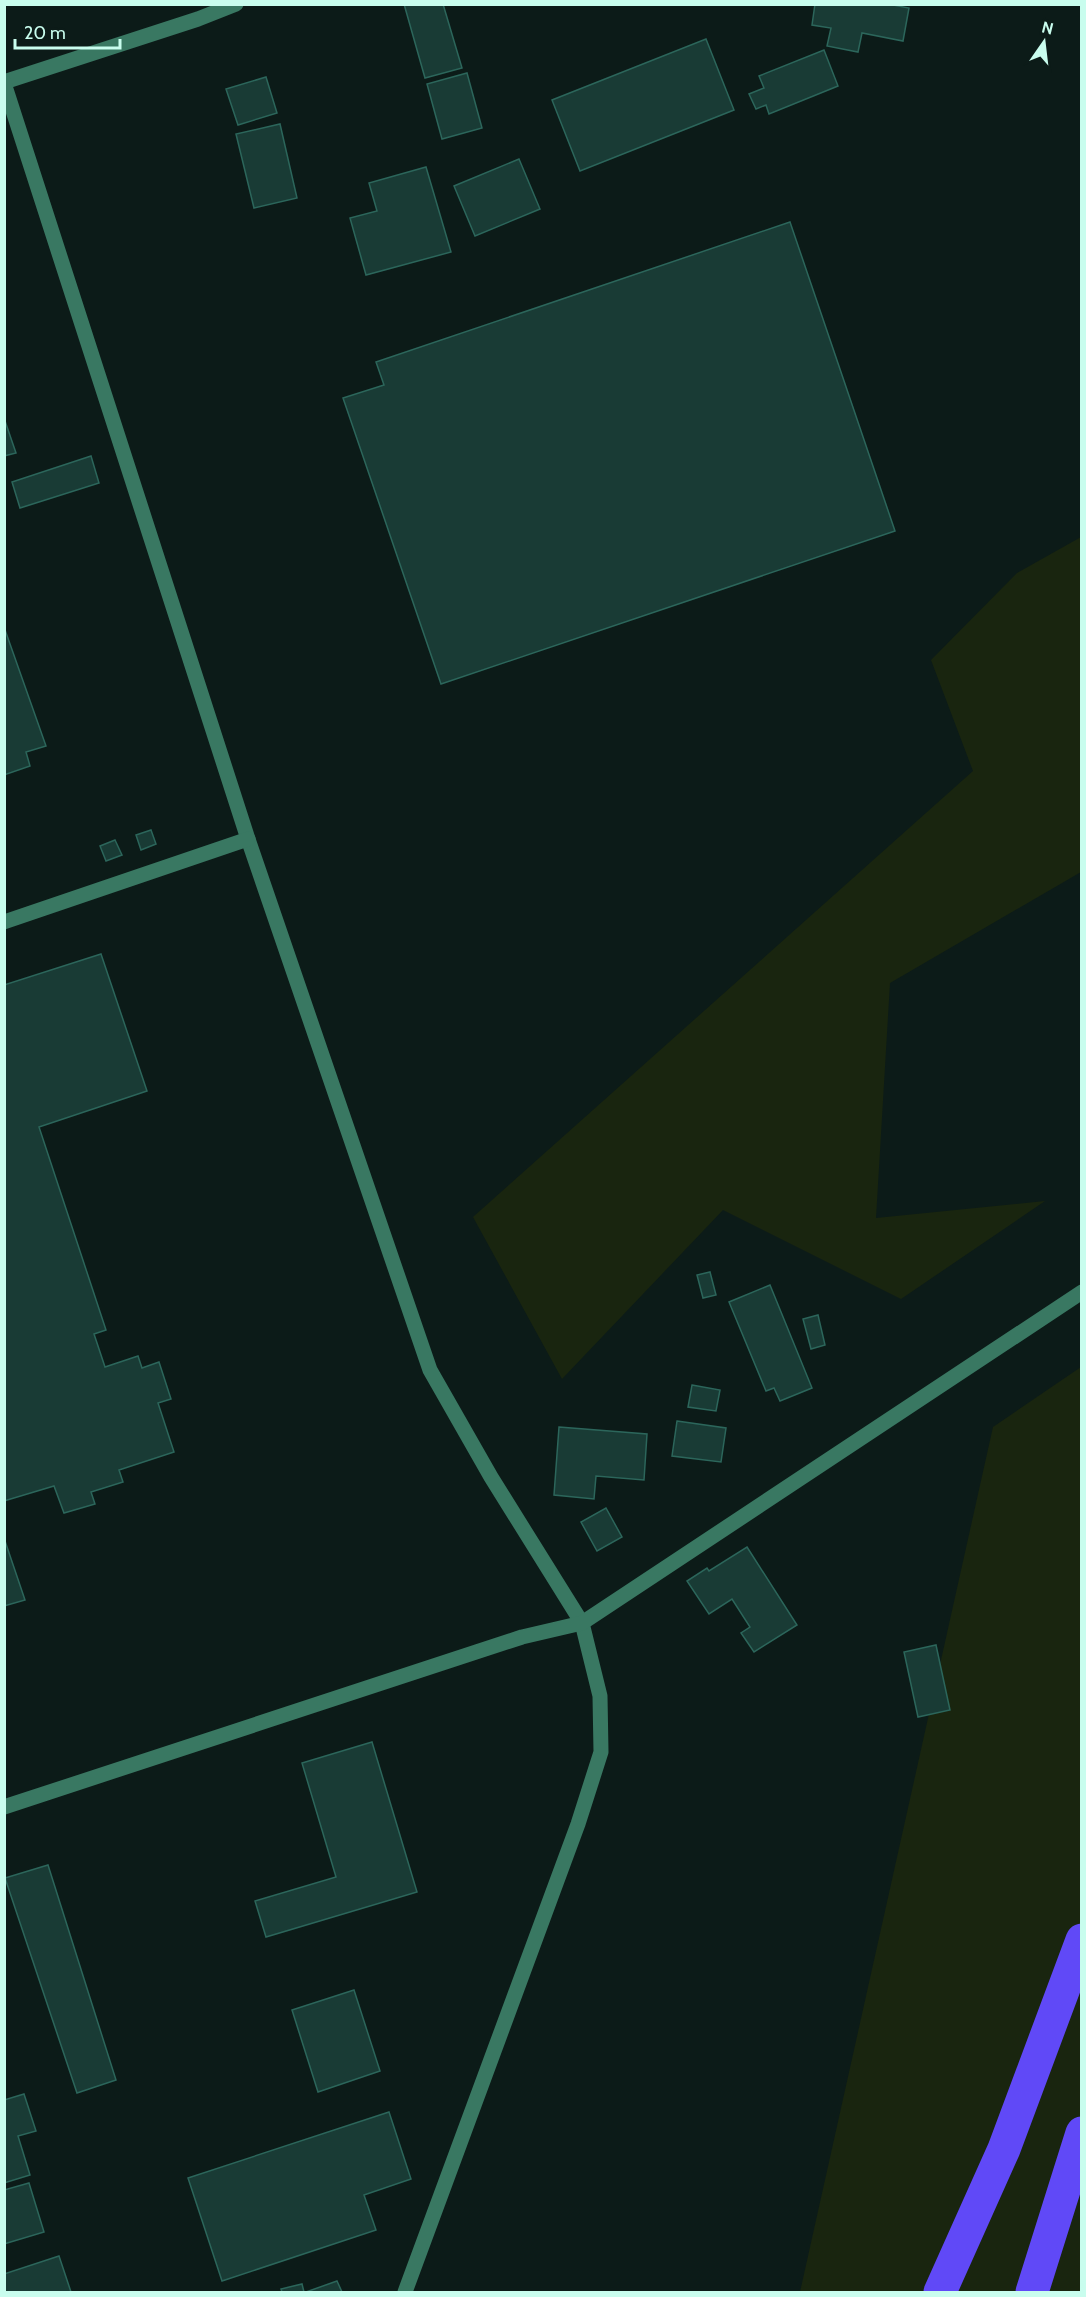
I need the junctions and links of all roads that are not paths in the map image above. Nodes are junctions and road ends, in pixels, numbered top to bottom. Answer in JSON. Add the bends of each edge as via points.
{"nodes":[{"id":1,"x":236,"y":4,"type":"edge"},
{"id":2,"x":4,"y":83,"type":"edge"},
{"id":3,"x":248,"y":839,"type":"junction"},
{"id":4,"x":4,"y":922,"type":"edge"},
{"id":5,"x":1082,"y":1292,"type":"edge"},
{"id":6,"x":582,"y":1623,"type":"junction"},
{"id":7,"x":4,"y":1807,"type":"edge"},
{"id":8,"x":1082,"y":1940,"type":"edge"},
{"id":9,"x":1082,"y":2133,"type":"edge"},
{"id":10,"x":405,"y":2292,"type":"edge"},
{"id":11,"x":940,"y":2292,"type":"edge"},
{"id":12,"x":1032,"y":2292,"type":"edge"}],
"edges":[{"from":1,"to":2,"type":"street"},
{"from":2,"to":3,"type":"street"},
{"from":3,"to":4,"type":"street"},
{"from":3,"to":6,"type":"street","via":[[430,1370]]},
{"from":5,"to":6,"type":"street"},
{"from":6,"to":7,"type":"street","via":[[522,1637]]},
{"from":6,"to":10,"type":"street","via":[[600,1696],[601,1752]]},
{"from":8,"to":11,"type":"highway","via":[[1004,2149]]},
{"from":9,"to":12,"type":"highway"}]}
